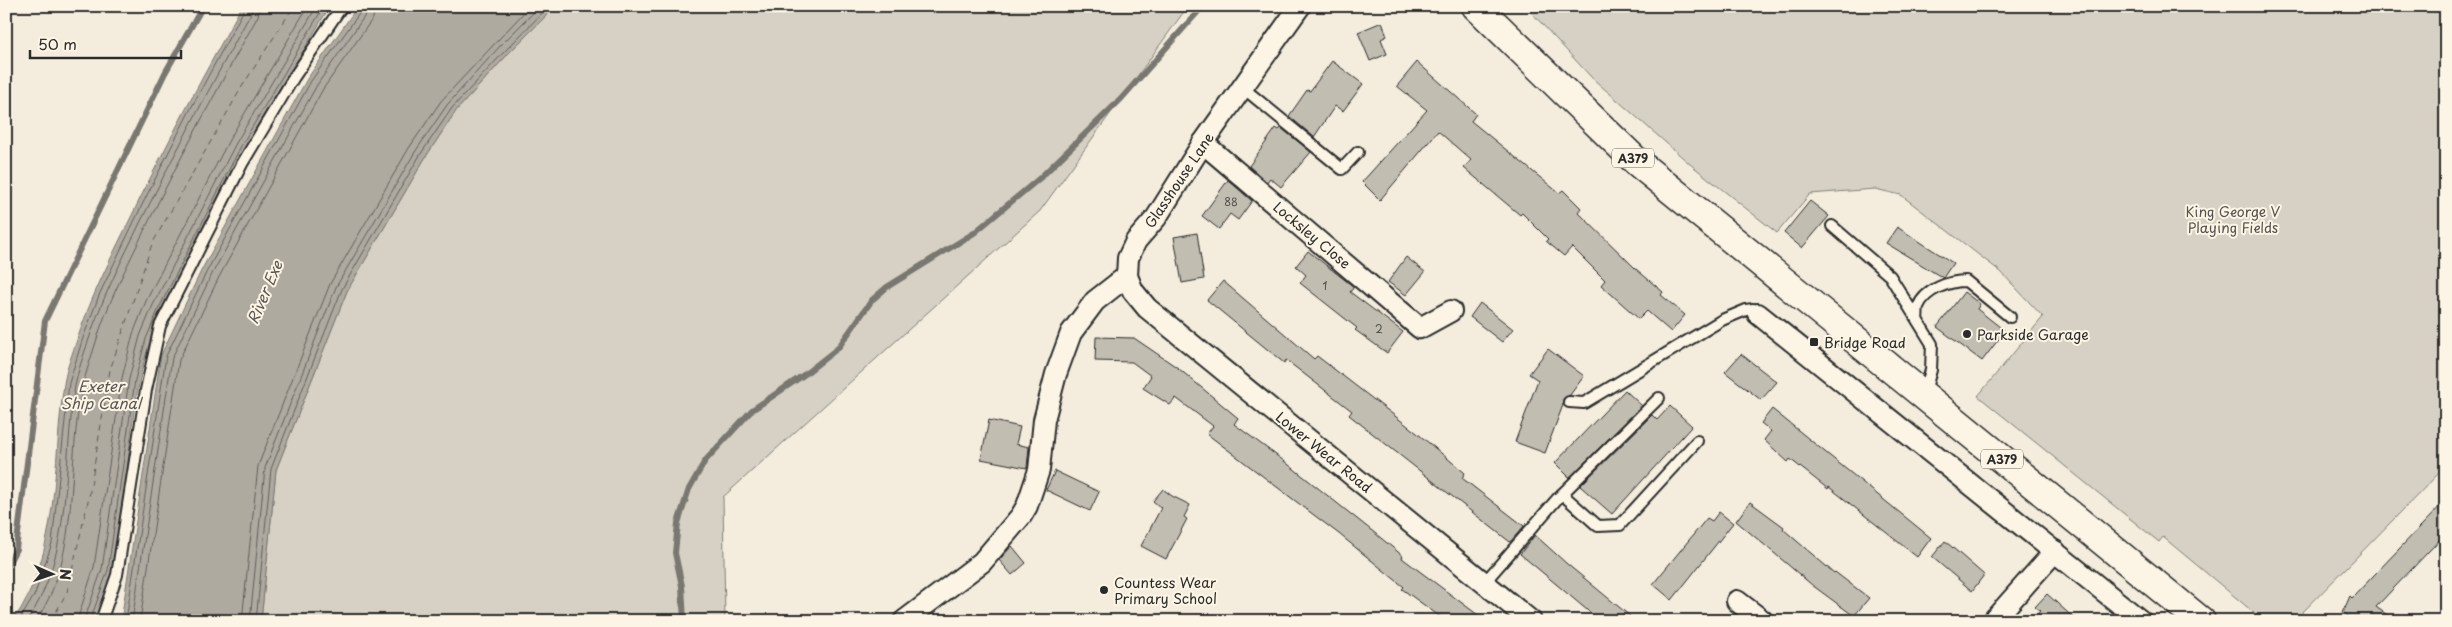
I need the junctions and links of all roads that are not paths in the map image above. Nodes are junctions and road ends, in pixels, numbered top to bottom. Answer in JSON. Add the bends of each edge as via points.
{"nodes":[{"id":1,"x":342,"y":6,"type":"edge"},
{"id":2,"x":1300,"y":6,"type":"edge"},
{"id":3,"x":1476,"y":6,"type":"edge"},
{"id":4,"x":1242,"y":87,"type":"junction"},
{"id":5,"x":1203,"y":143,"type":"junction"},
{"id":6,"x":1358,"y":152,"type":"dead end"},
{"id":7,"x":1832,"y":226,"type":"dead end"},
{"id":8,"x":1127,"y":276,"type":"junction"},
{"id":9,"x":1451,"y":311,"type":"dead end"},
{"id":10,"x":1758,"y":314,"type":"joint"},
{"id":11,"x":2010,"y":317,"type":"dead end"},
{"id":12,"x":1917,"y":319,"type":"junction"},
{"id":13,"x":1924,"y":396,"type":"junction"},
{"id":14,"x":1659,"y":398,"type":"dead end"},
{"id":15,"x":1569,"y":402,"type":"dead end"},
{"id":16,"x":1696,"y":441,"type":"dead end"},
{"id":17,"x":1562,"y":494,"type":"junction"},
{"id":18,"x":2055,"y":551,"type":"junction"},
{"id":19,"x":1483,"y":584,"type":"junction"},
{"id":20,"x":1737,"y":601,"type":"dead end"},
{"id":21,"x":1759,"y":620,"type":"edge"},
{"id":22,"x":101,"y":621,"type":"edge"},
{"id":23,"x":904,"y":621,"type":"edge"},
{"id":24,"x":1531,"y":621,"type":"edge"},
{"id":25,"x":1993,"y":621,"type":"edge"},
{"id":26,"x":2141,"y":621,"type":"edge"},
{"id":27,"x":2201,"y":621,"type":"edge"}],
"edges":[{"from":1,"to":22,"type":"lane","via":[[294,77],[242,164],[160,326],[146,390],[118,567]]},
{"from":2,"to":4,"type":"street","name":"Glasshouse Lane"},
{"from":3,"to":13,"type":"main road","number":"A379","via":[[1637,162]]},
{"from":4,"to":5,"type":"street","name":"Glasshouse Lane"},
{"from":4,"to":6,"type":"lane","via":[[1342,169]]},
{"from":5,"to":8,"type":"street","name":"Glasshouse Lane","via":[[1156,218],[1136,241],[1128,258]]},
{"from":5,"to":9,"type":"street","name":"Locksley Close","via":[[1414,334]]},
{"from":7,"to":12,"type":"lane","via":[[1890,276]]},
{"from":8,"to":19,"type":"street","name":"Lower Wear Road","via":[[1133,292],[1147,308]]},
{"from":8,"to":23,"type":"street","via":[[1095,301],[1071,333],[1044,420],[1039,470],[1021,516],[982,562]]},
{"from":10,"to":15,"type":"lane","via":[[1746,310],[1722,320],[1584,403]]},
{"from":10,"to":18,"type":"street"},
{"from":11,"to":12,"type":"lane","via":[[1966,281],[1960,281],[1945,284],[1931,292],[1918,306]]},
{"from":12,"to":13,"type":"lane","via":[[1932,344],[1931,370]]},
{"from":13,"to":27,"type":"main road","number":"A379"},
{"from":14,"to":17,"type":"lane"},
{"from":16,"to":17,"type":"lane","via":[[1620,525],[1598,526]]},
{"from":17,"to":19,"type":"lane"},
{"from":18,"to":25,"type":"street"},
{"from":18,"to":26,"type":"street"},
{"from":19,"to":24,"type":"street","name":"Lower Wear Road"},
{"from":20,"to":21,"type":"street"}]}
